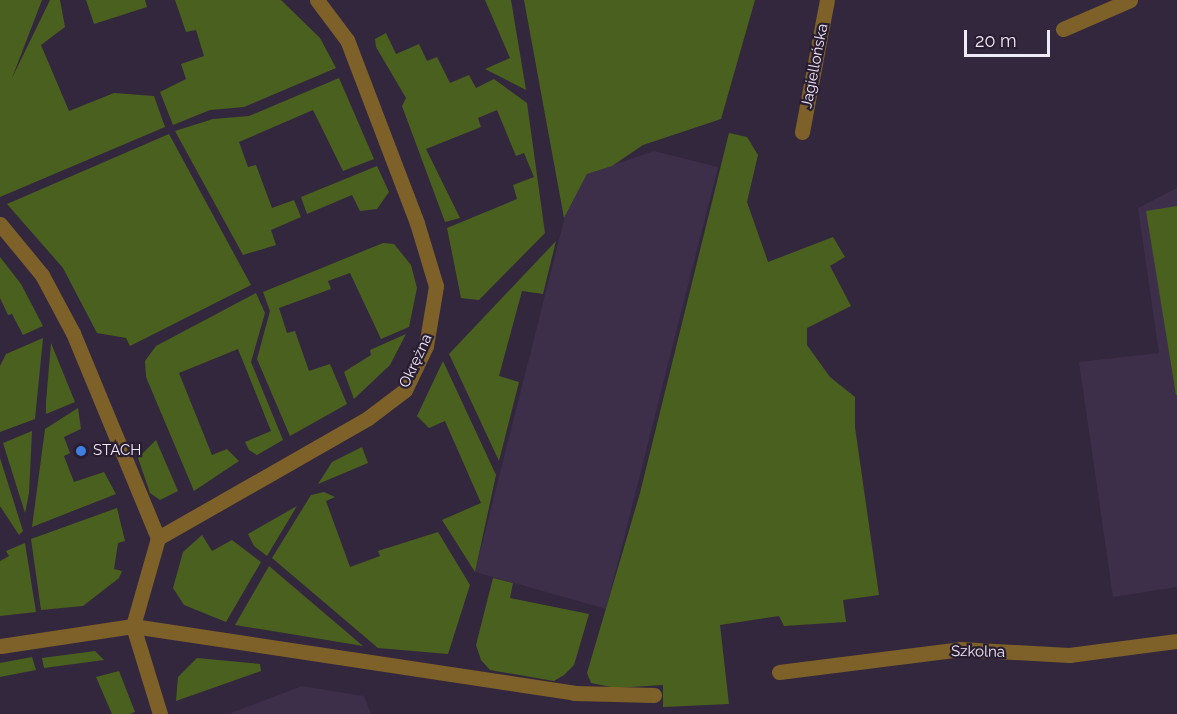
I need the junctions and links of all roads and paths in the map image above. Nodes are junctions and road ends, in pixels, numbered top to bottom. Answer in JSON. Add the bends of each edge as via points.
{"nodes":[{"id":1,"x":317,"y":0,"type":"edge"},
{"id":2,"x":827,"y":0,"type":"edge"},
{"id":3,"x":1130,"y":0,"type":"edge"},
{"id":4,"x":1063,"y":29,"type":"dead end"},
{"id":5,"x":802,"y":132,"type":"dead end"},
{"id":6,"x":0,"y":224,"type":"edge"},
{"id":7,"x":158,"y":538,"type":"junction"},
{"id":8,"x":133,"y":626,"type":"junction"},
{"id":9,"x":1177,"y":641,"type":"edge"},
{"id":10,"x":0,"y":646,"type":"edge"},
{"id":11,"x":779,"y":672,"type":"dead end"},
{"id":12,"x":654,"y":695,"type":"dead end"},
{"id":13,"x":160,"y":714,"type":"edge"}],
"edges":[{"from":1,"to":7,"type":"street","name":"Okrężna","via":[[347,40],[417,223],[436,286],[426,346],[405,390],[361,423]]},
{"from":2,"to":5,"type":"street","name":"Jagiellońska"},
{"from":3,"to":4,"type":"street"},
{"from":6,"to":7,"type":"street","via":[[42,275],[73,333]]},
{"from":7,"to":8,"type":"street"},
{"from":8,"to":10,"type":"street"},
{"from":8,"to":12,"type":"street","via":[[574,693]]},
{"from":8,"to":13,"type":"street"},
{"from":9,"to":11,"type":"street","name":"Szkolna","via":[[1069,655],[960,649]]}]}
